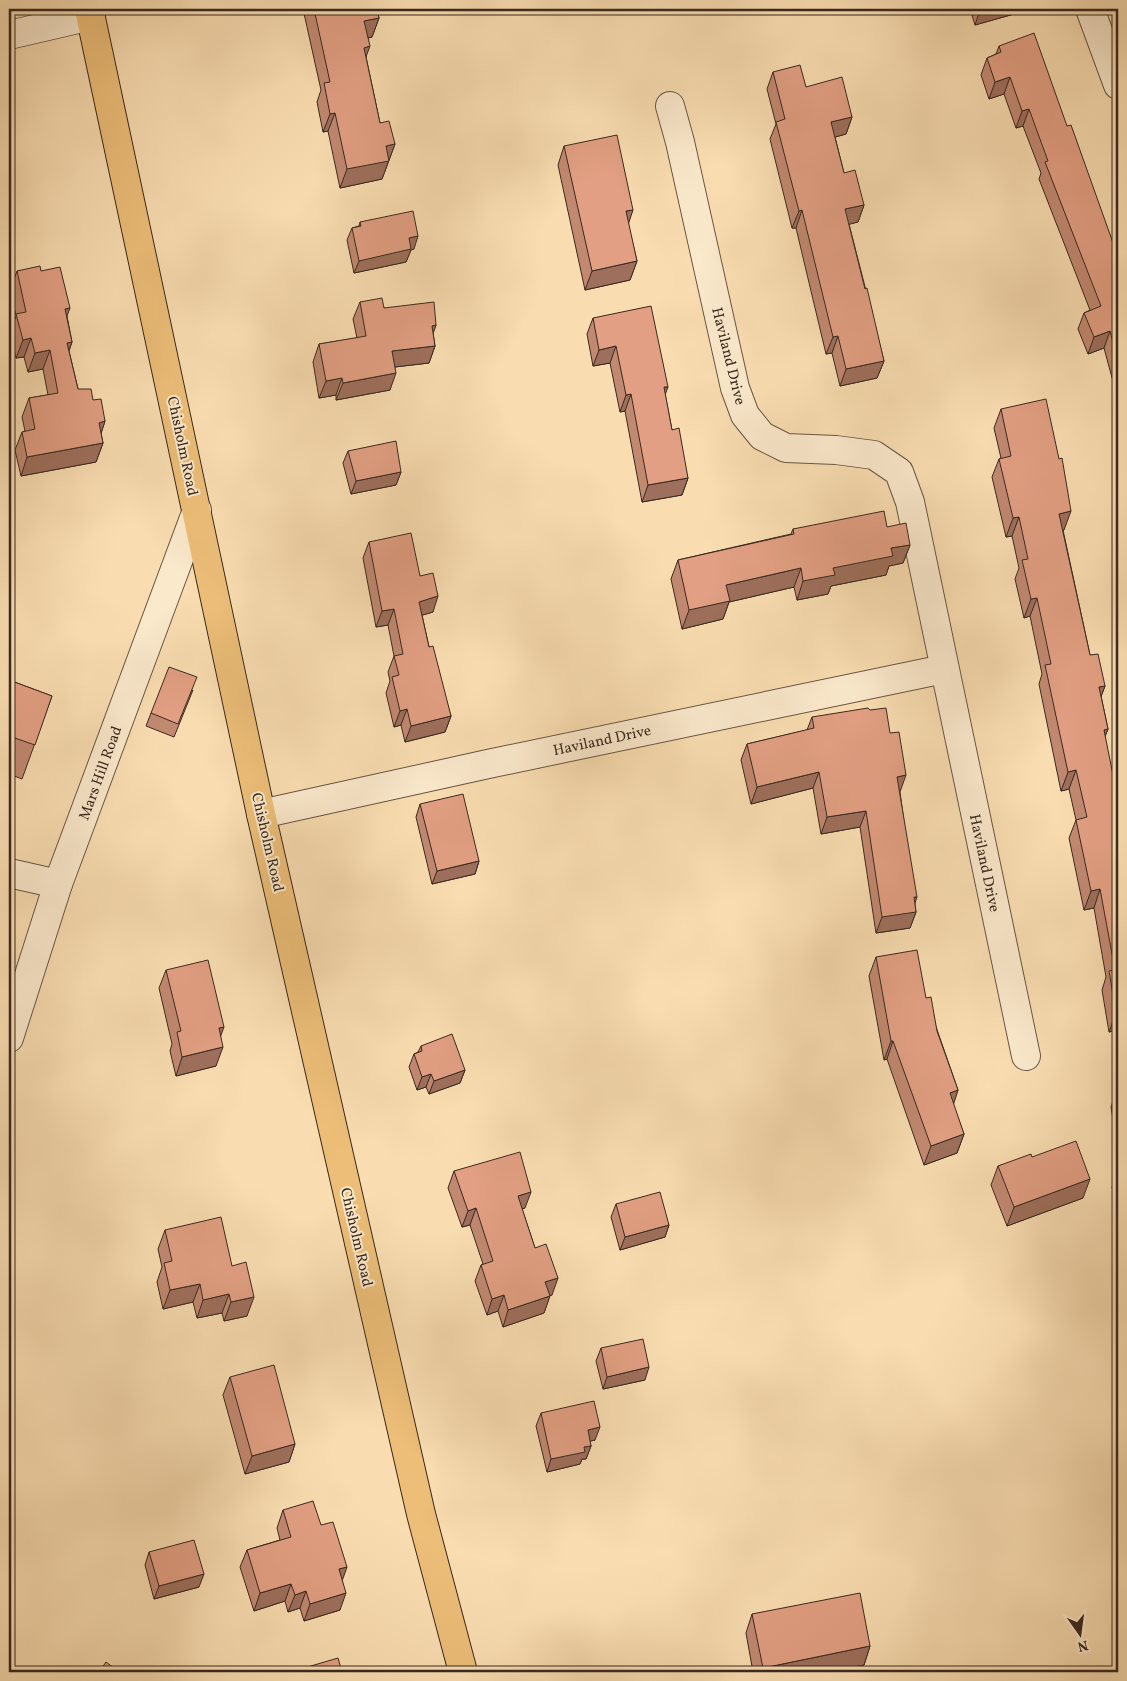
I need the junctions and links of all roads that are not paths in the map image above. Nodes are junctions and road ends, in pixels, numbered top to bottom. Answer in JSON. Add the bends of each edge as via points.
{"nodes":[{"id":1,"x":1090,"y":9,"type":"edge"},
{"id":2,"x":90,"y":12,"type":"edge"},
{"id":3,"x":9,"y":34,"type":"edge"},
{"id":4,"x":1118,"y":85,"type":"edge"},
{"id":5,"x":670,"y":106,"type":"dead end"},
{"id":6,"x":197,"y":510,"type":"junction"},
{"id":7,"x":944,"y":669,"type":"junction"},
{"id":8,"x":261,"y":814,"type":"junction"},
{"id":9,"x":9,"y":873,"type":"edge"},
{"id":10,"x":58,"y":884,"type":"junction"},
{"id":11,"x":9,"y":1038,"type":"edge"},
{"id":12,"x":1026,"y":1056,"type":"dead end"},
{"id":13,"x":463,"y":1672,"type":"edge"}],
"edges":[{"from":1,"to":4,"type":"street"},
{"from":2,"to":3,"type":"street"},
{"from":2,"to":6,"type":"main road","name":"Chisholm Road"},
{"from":5,"to":7,"type":"street","name":"Haviland Drive","via":[[744,415],[762,436],[786,448],[874,455],[898,472],[910,502]]},
{"from":6,"to":8,"type":"main road","name":"Chisholm Road"},
{"from":6,"to":10,"type":"street","name":"Mars Hill Road"},
{"from":7,"to":8,"type":"street","name":"Haviland Drive"},
{"from":7,"to":12,"type":"street","name":"Haviland Drive"},
{"from":8,"to":13,"type":"main road","name":"Chisholm Road","via":[[421,1514]]},
{"from":9,"to":10,"type":"street"},
{"from":10,"to":11,"type":"street","name":"Mars Hill Road"}]}
